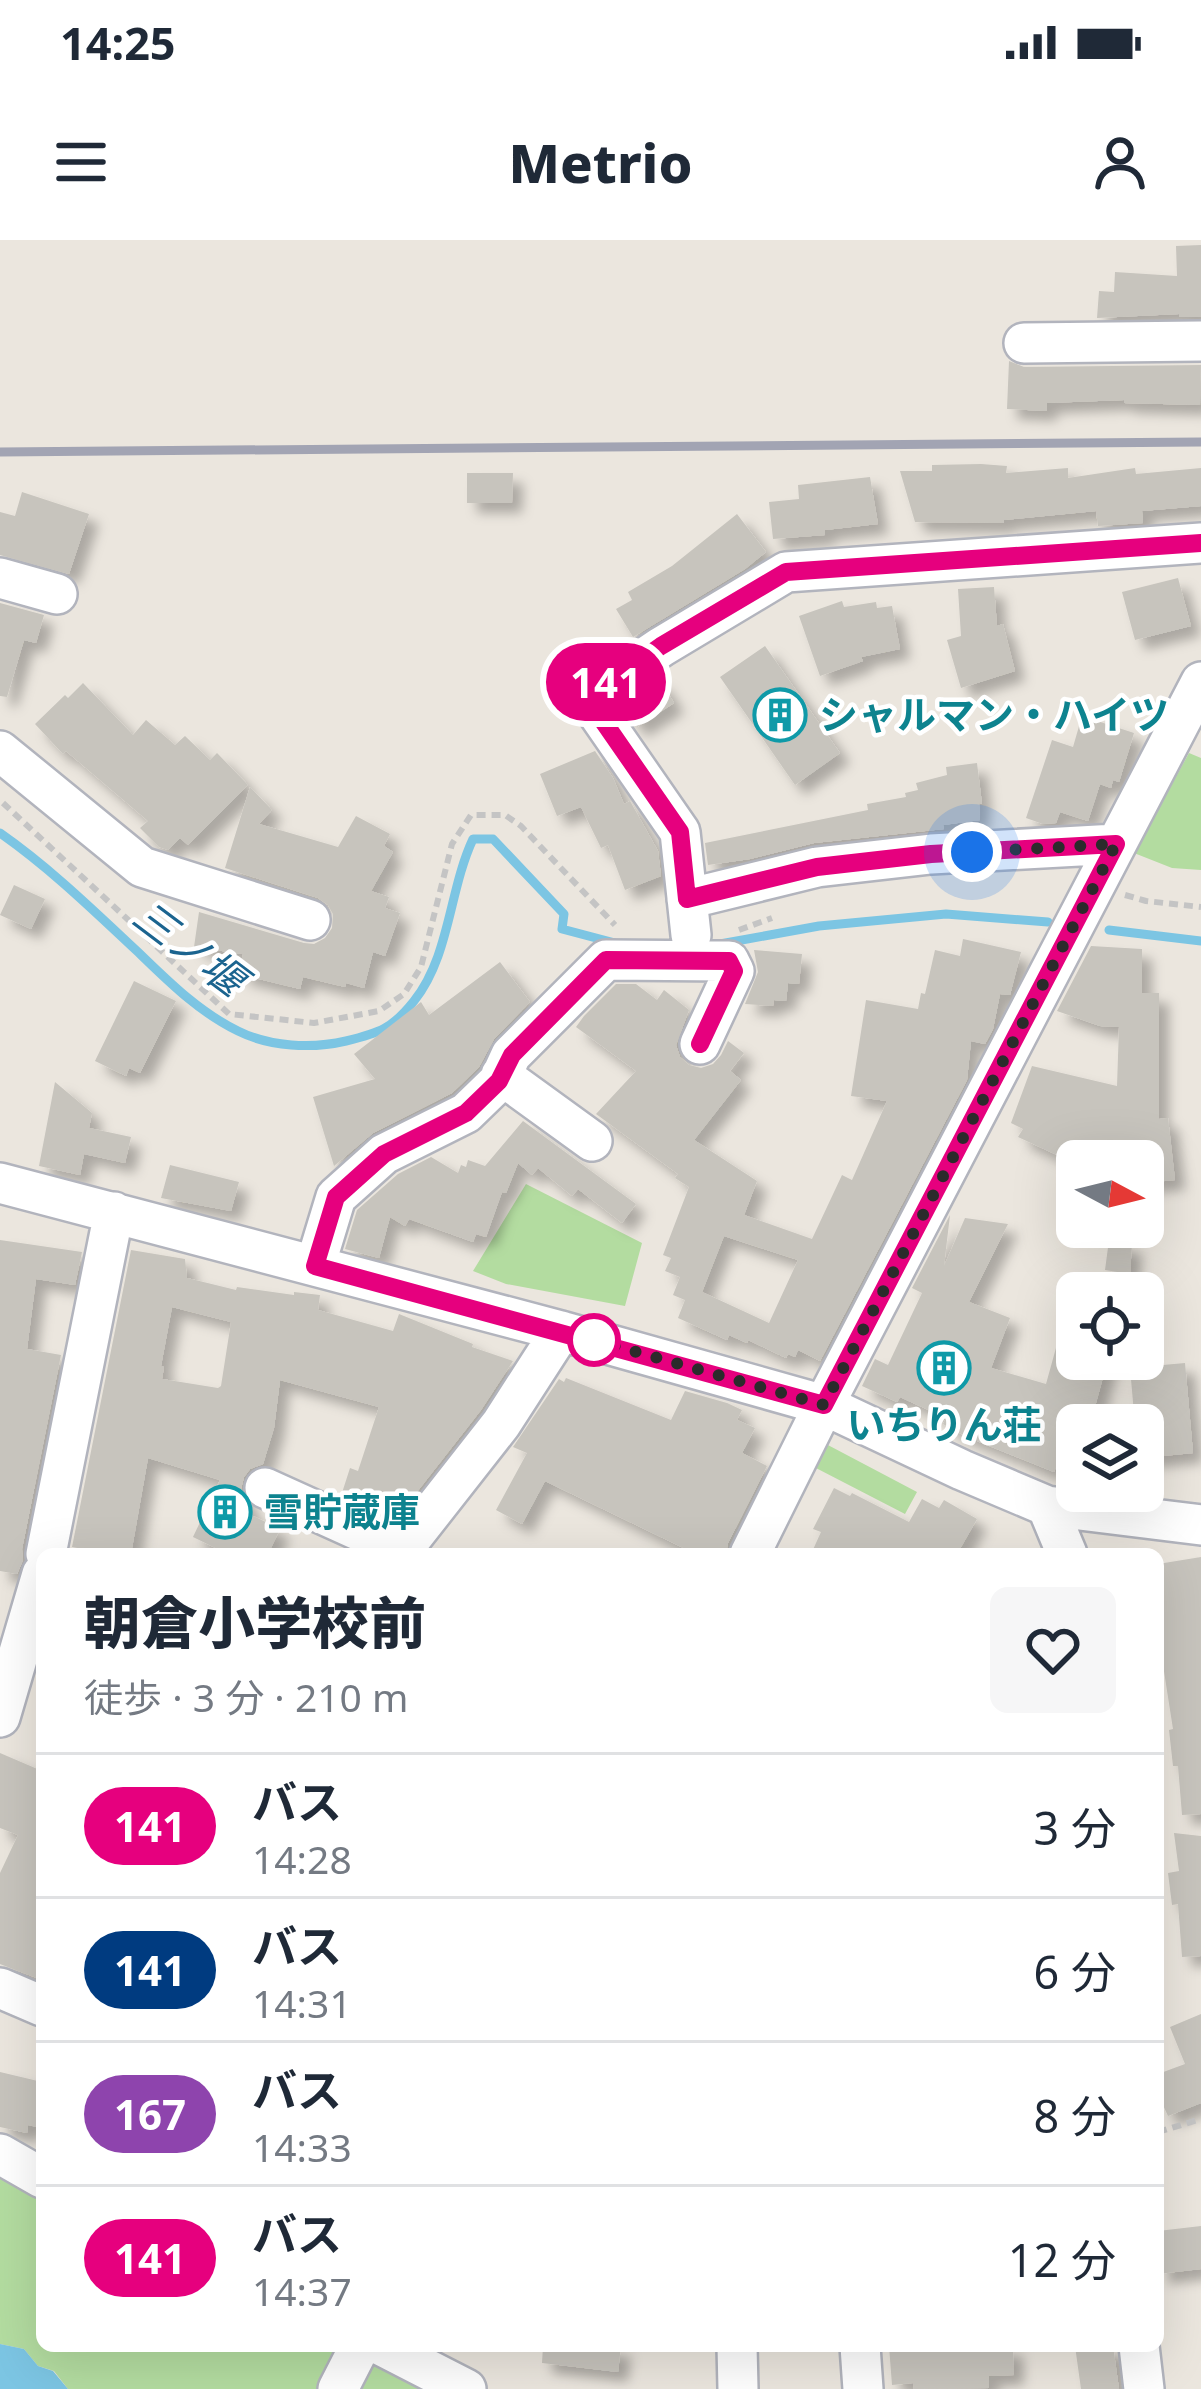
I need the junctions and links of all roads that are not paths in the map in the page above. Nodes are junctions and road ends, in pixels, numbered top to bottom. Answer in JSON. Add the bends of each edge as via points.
{"nodes":[{"id":1,"x":1201,"y":341,"type":"edge"},
{"id":2,"x":1024,"y":343,"type":"dead end"},
{"id":3,"x":1201,"y":543,"type":"edge"},
{"id":4,"x":0,"y":578,"type":"edge"},
{"id":5,"x":57,"y":594,"type":"dead end"},
{"id":6,"x":1201,"y":682,"type":"edge"},
{"id":7,"x":0,"y":752,"type":"edge"},
{"id":8,"x":1116,"y":844,"type":"junction"},
{"id":9,"x":310,"y":920,"type":"dead end"},
{"id":10,"x":700,"y":1044,"type":"dead end"},
{"id":11,"x":501,"y":1076,"type":"junction"},
{"id":12,"x":592,"y":1142,"type":"dead end"},
{"id":13,"x":0,"y":1183,"type":"edge"},
{"id":14,"x":114,"y":1212,"type":"junction"},
{"id":15,"x":315,"y":1266,"type":"junction"},
{"id":16,"x":561,"y":1331,"type":"junction"},
{"id":17,"x":824,"y":1405,"type":"junction"},
{"id":18,"x":266,"y":1488,"type":"dead end"},
{"id":19,"x":1047,"y":1506,"type":"junction"},
{"id":20,"x":1201,"y":1526,"type":"edge"},
{"id":21,"x":47,"y":1548,"type":"edge"},
{"id":22,"x":392,"y":1548,"type":"edge"},
{"id":23,"x":403,"y":1548,"type":"edge"},
{"id":24,"x":753,"y":1548,"type":"edge"},
{"id":25,"x":1064,"y":1548,"type":"edge"},
{"id":26,"x":36,"y":1594,"type":"edge"},
{"id":27,"x":0,"y":1717,"type":"edge"},
{"id":28,"x":0,"y":1988,"type":"edge"},
{"id":29,"x":36,"y":2003,"type":"edge"},
{"id":30,"x":0,"y":2154,"type":"edge"},
{"id":31,"x":36,"y":2175,"type":"edge"},
{"id":32,"x":737,"y":2352,"type":"edge"},
{"id":33,"x":860,"y":2352,"type":"edge"},
{"id":34,"x":1140,"y":2352,"type":"edge"},
{"id":35,"x":358,"y":2360,"type":"edge"},
{"id":36,"x":466,"y":2389,"type":"edge"},
{"id":37,"x":738,"y":2389,"type":"edge"},
{"id":38,"x":862,"y":2389,"type":"edge"},
{"id":39,"x":1144,"y":2389,"type":"edge"}],
"edges":[{"from":1,"to":2,"type":"street"},
{"from":3,"to":8,"type":"street","via":[[786,572],[583,692],[680,832],[689,917],[817,867]]},
{"from":4,"to":5,"type":"street"},
{"from":6,"to":8,"type":"street"},
{"from":7,"to":9,"type":"street","via":[[142,867]]},
{"from":8,"to":17,"type":"street"},
{"from":10,"to":11,"type":"street","via":[[734,971],[729,961],[606,960]]},
{"from":11,"to":12,"type":"street"},
{"from":11,"to":15,"type":"street","via":[[466,1113],[384,1154],[336,1197]]},
{"from":13,"to":14,"type":"street"},
{"from":14,"to":15,"type":"street"},
{"from":14,"to":21,"type":"street"},
{"from":15,"to":16,"type":"street"},
{"from":16,"to":17,"type":"street"},
{"from":16,"to":23,"type":"street","via":[[501,1424]]},
{"from":17,"to":19,"type":"street"},
{"from":17,"to":24,"type":"street"},
{"from":18,"to":22,"type":"street"},
{"from":19,"to":20,"type":"street"},
{"from":19,"to":25,"type":"street"},
{"from":26,"to":27,"type":"street"},
{"from":28,"to":29,"type":"street"},
{"from":30,"to":31,"type":"street"},
{"from":32,"to":37,"type":"street"},
{"from":33,"to":38,"type":"street"},
{"from":34,"to":39,"type":"street"},
{"from":35,"to":36,"type":"street"}]}
